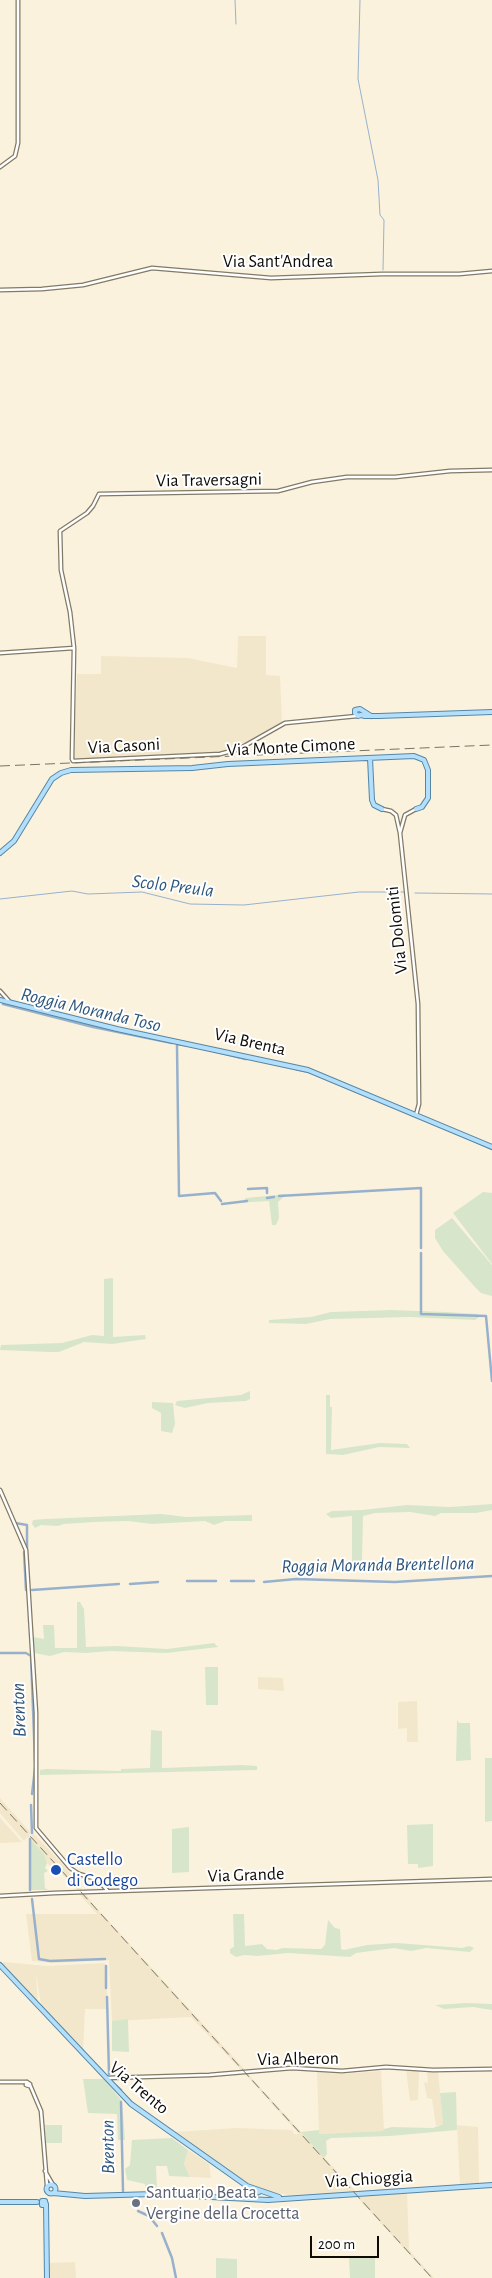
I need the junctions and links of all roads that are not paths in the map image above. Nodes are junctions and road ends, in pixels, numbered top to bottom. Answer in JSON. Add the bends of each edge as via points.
{"nodes":[{"id":1,"x":18,"y":0,"type":"edge"},
{"id":2,"x":0,"y":167,"type":"edge"},
{"id":3,"x":492,"y":271,"type":"edge"},
{"id":4,"x":0,"y":290,"type":"edge"},
{"id":5,"x":492,"y":470,"type":"edge"},
{"id":6,"x":74,"y":648,"type":"junction"},
{"id":7,"x":0,"y":653,"type":"edge"},
{"id":8,"x":492,"y":712,"type":"edge"},
{"id":9,"x":359,"y":714,"type":"joint"},
{"id":10,"x":370,"y":758,"type":"junction"},
{"id":11,"x":382,"y":809,"type":"joint"},
{"id":12,"x":416,"y":809,"type":"joint"},
{"id":13,"x":400,"y":833,"type":"junction"},
{"id":14,"x":0,"y":853,"type":"edge"},
{"id":15,"x":0,"y":992,"type":"edge"},
{"id":16,"x":0,"y":1000,"type":"edge"},
{"id":17,"x":12,"y":1001,"type":"junction"},
{"id":18,"x":38,"y":1009,"type":"junction"},
{"id":19,"x":416,"y":1115,"type":"junction"},
{"id":20,"x":492,"y":1147,"type":"edge"},
{"id":21,"x":0,"y":1490,"type":"edge"},
{"id":22,"x":492,"y":1879,"type":"edge"},
{"id":23,"x":101,"y":1889,"type":"junction"},
{"id":24,"x":0,"y":1896,"type":"edge"},
{"id":25,"x":0,"y":1965,"type":"edge"},
{"id":26,"x":492,"y":2069,"type":"edge"},
{"id":27,"x":106,"y":2079,"type":"junction"},
{"id":28,"x":0,"y":2082,"type":"edge"},
{"id":29,"x":44,"y":2169,"type":"junction"},
{"id":30,"x":54,"y":2185,"type":"junction"},
{"id":31,"x":492,"y":2185,"type":"edge"},
{"id":32,"x":247,"y":2186,"type":"junction"},
{"id":33,"x":47,"y":2188,"type":"junction"},
{"id":34,"x":259,"y":2192,"type":"junction"},
{"id":35,"x":52,"y":2193,"type":"junction"},
{"id":36,"x":68,"y":2195,"type":"junction"},
{"id":37,"x":246,"y":2198,"type":"junction"},
{"id":38,"x":286,"y":2198,"type":"junction"},
{"id":39,"x":256,"y":2199,"type":"junction"},
{"id":40,"x":0,"y":2202,"type":"edge"},
{"id":41,"x":42,"y":2203,"type":"junction"},
{"id":42,"x":47,"y":2278,"type":"edge"}],
"edges":[{"from":1,"to":2,"type":"street","via":[[18,143],[15,156]]},
{"from":3,"to":4,"type":"street","name":"Via Sant'Andrea","via":[[271,278],[152,268],[102,282],[36,290]]},
{"from":5,"to":6,"type":"street","name":"Via Traversagni","via":[[347,477],[278,491],[98,494],[94,506],[60,533]]},
{"from":6,"to":7,"type":"street"},
{"from":6,"to":9,"type":"street","name":"Via Casoni","via":[[73,761],[230,752],[285,723]]},
{"from":8,"to":9,"type":"main road"},
{"from":10,"to":11,"type":"main road","name":"Via Dolomiti","via":[[372,800]]},
{"from":10,"to":12,"type":"main road","name":"Via Monte Cimone","via":[[414,756],[424,760],[428,770],[428,798],[423,806]]},
{"from":10,"to":14,"type":"main road","name":"Via Monte Cimone","via":[[71,770],[52,779],[14,841]]},
{"from":11,"to":13,"type":"street","name":"Via Dolomiti","via":[[395,814]]},
{"from":12,"to":13,"type":"street","name":"Via Monte Cimone","via":[[404,815]]},
{"from":13,"to":19,"type":"street","name":"Via Dolomiti","via":[[418,1004],[419,1104]]},
{"from":15,"to":17,"type":"street"},
{"from":16,"to":17,"type":"main road","name":"Via Brenta"},
{"from":16,"to":18,"type":"main road","name":"Via Brenta"},
{"from":17,"to":18,"type":"main road","name":"Via Brenta"},
{"from":18,"to":19,"type":"main road","name":"Via Brenta","via":[[308,1070]]},
{"from":19,"to":20,"type":"main road","name":"Via Brenta"},
{"from":21,"to":23,"type":"street","via":[[26,1550],[36,1714],[36,1828],[72,1870],[97,1880]]},
{"from":22,"to":23,"type":"street","name":"Via Grande"},
{"from":23,"to":24,"type":"street","name":"Via Grande"},
{"from":25,"to":27,"type":"main road","name":"Via Trento"},
{"from":26,"to":27,"type":"street","name":"Via Alberon","via":[[386,2067],[342,2071],[292,2068]]},
{"from":27,"to":32,"type":"main road","name":"Via Trento","via":[[135,2107]]},
{"from":28,"to":29,"type":"street","via":[[20,2082],[33,2091],[41,2112]]},
{"from":29,"to":30,"type":"street"},
{"from":29,"to":33,"type":"street"},
{"from":30,"to":33,"type":"main road"},
{"from":30,"to":35,"type":"main road"},
{"from":30,"to":36,"type":"main road"},
{"from":31,"to":38,"type":"main road","name":"Via Chioggia"},
{"from":32,"to":34,"type":"main road","name":"Via Trento"},
{"from":32,"to":37,"type":"main road","via":[[250,2191]]},
{"from":33,"to":35,"type":"main road"},
{"from":33,"to":41,"type":"main road"},
{"from":34,"to":37,"type":"main road"},
{"from":34,"to":38,"type":"main road","name":"Via Trento"},
{"from":34,"to":39,"type":"main road"},
{"from":35,"to":36,"type":"main road","name":"Via Chioggia"},
{"from":35,"to":41,"type":"main road"},
{"from":36,"to":37,"type":"main road","name":"Via Chioggia"},
{"from":37,"to":39,"type":"main road","name":"Via Chioggia"},
{"from":38,"to":39,"type":"main road","name":"Via Chioggia"},
{"from":40,"to":41,"type":"main road"},
{"from":41,"to":42,"type":"main road"}]}
